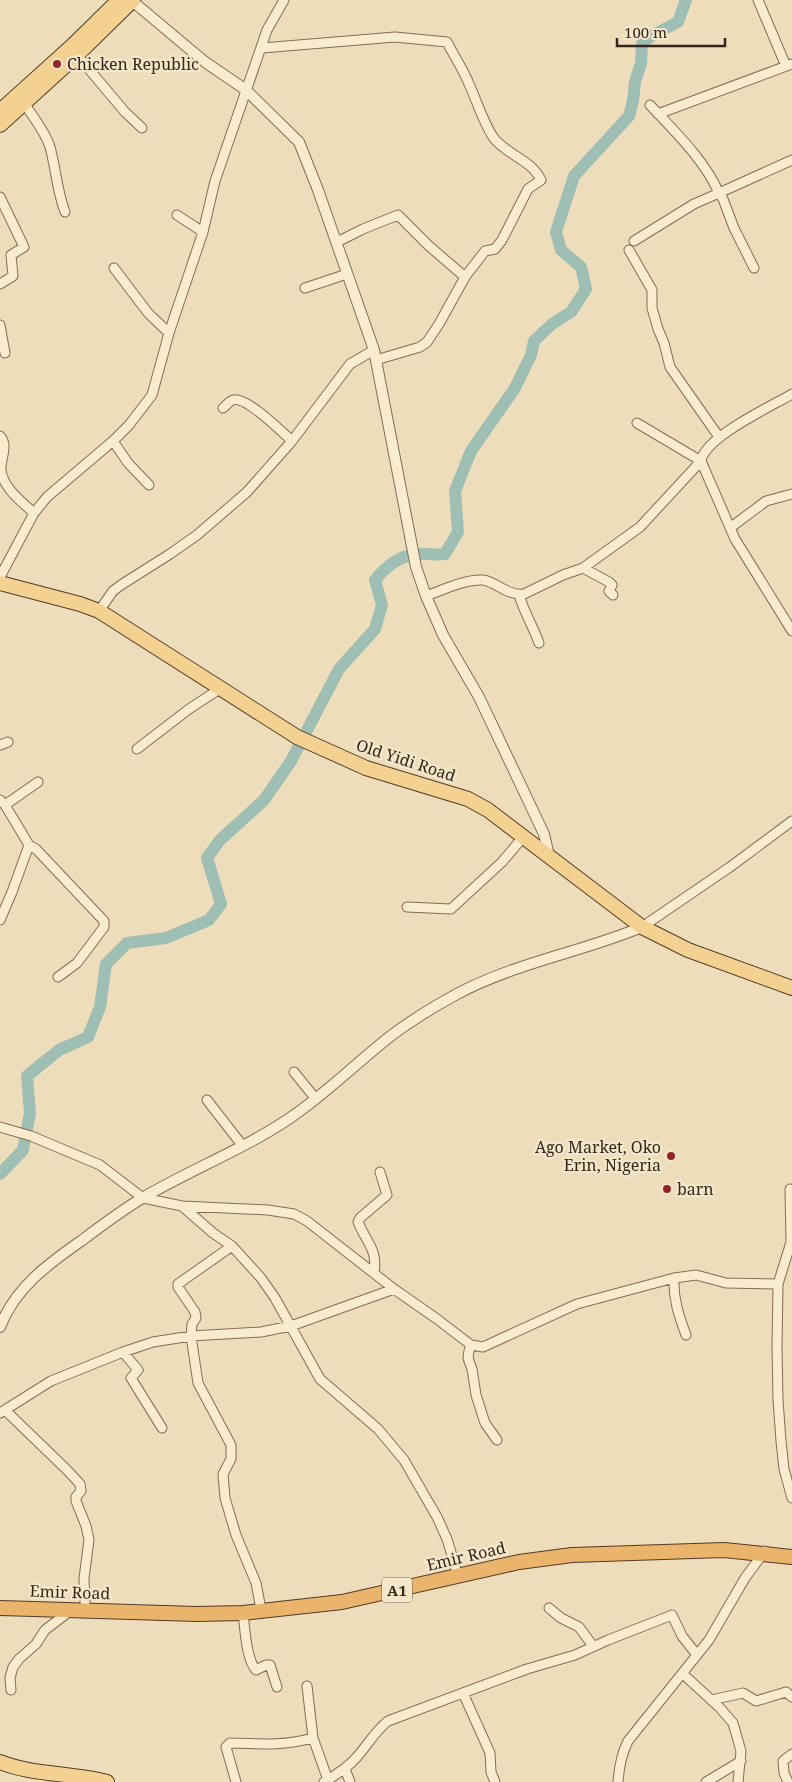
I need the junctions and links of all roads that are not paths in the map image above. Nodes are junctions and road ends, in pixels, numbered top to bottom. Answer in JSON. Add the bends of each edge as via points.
{"nodes":[{"id":1,"x":128,"y":0,"type":"edge"},
{"id":2,"x":284,"y":0,"type":"edge"},
{"id":3,"x":758,"y":0,"type":"edge"},
{"id":4,"x":262,"y":48,"type":"junction"},
{"id":5,"x":77,"y":55,"type":"junction"},
{"id":6,"x":789,"y":65,"type":"edge"},
{"id":7,"x":246,"y":90,"type":"junction"},
{"id":8,"x":24,"y":103,"type":"junction"},
{"id":9,"x":650,"y":105,"type":"dead end"},
{"id":10,"x":0,"y":111,"type":"edge"},
{"id":11,"x":658,"y":114,"type":"junction"},
{"id":12,"x":0,"y":125,"type":"edge"},
{"id":13,"x":142,"y":128,"type":"dead end"},
{"id":14,"x":792,"y":160,"type":"edge"},
{"id":15,"x":719,"y":194,"type":"junction"},
{"id":16,"x":0,"y":198,"type":"edge"},
{"id":17,"x":64,"y":212,"type":"dead end"},
{"id":18,"x":176,"y":215,"type":"dead end"},
{"id":19,"x":204,"y":232,"type":"junction"},
{"id":20,"x":634,"y":241,"type":"dead end"},
{"id":21,"x":336,"y":242,"type":"junction"},
{"id":22,"x":628,"y":250,"type":"dead end"},
{"id":23,"x":114,"y":268,"type":"dead end"},
{"id":24,"x":754,"y":268,"type":"dead end"},
{"id":25,"x":347,"y":274,"type":"junction"},
{"id":26,"x":465,"y":277,"type":"junction"},
{"id":27,"x":0,"y":284,"type":"edge"},
{"id":28,"x":305,"y":288,"type":"dead end"},
{"id":29,"x":0,"y":325,"type":"edge"},
{"id":30,"x":169,"y":333,"type":"junction"},
{"id":31,"x":5,"y":353,"type":"dead end"},
{"id":32,"x":375,"y":355,"type":"junction"},
{"id":33,"x":792,"y":394,"type":"edge"},
{"id":34,"x":223,"y":408,"type":"dead end"},
{"id":35,"x":637,"y":422,"type":"dead end"},
{"id":36,"x":0,"y":436,"type":"edge"},
{"id":37,"x":719,"y":437,"type":"junction"},
{"id":38,"x":113,"y":441,"type":"junction"},
{"id":39,"x":292,"y":441,"type":"junction"},
{"id":40,"x":701,"y":462,"type":"junction"},
{"id":41,"x":149,"y":485,"type":"dead end"},
{"id":42,"x":792,"y":494,"type":"edge"},
{"id":43,"x":34,"y":513,"type":"junction"},
{"id":44,"x":730,"y":528,"type":"junction"},
{"id":45,"x":583,"y":568,"type":"junction"},
{"id":46,"x":1,"y":584,"type":"edge"},
{"id":47,"x":519,"y":594,"type":"junction"},
{"id":48,"x":426,"y":596,"type":"junction"},
{"id":49,"x":613,"y":596,"type":"dead end"},
{"id":50,"x":98,"y":611,"type":"junction"},
{"id":51,"x":792,"y":631,"type":"edge"},
{"id":52,"x":539,"y":643,"type":"dead end"},
{"id":53,"x":220,"y":688,"type":"junction"},
{"id":54,"x":137,"y":749,"type":"dead end"},
{"id":55,"x":38,"y":782,"type":"dead end"},
{"id":56,"x":3,"y":803,"type":"edge"},
{"id":57,"x":792,"y":821,"type":"edge"},
{"id":58,"x":524,"y":836,"type":"junction"},
{"id":59,"x":29,"y":845,"type":"junction"},
{"id":60,"x":549,"y":856,"type":"junction"},
{"id":61,"x":407,"y":907,"type":"dead end"},
{"id":62,"x":0,"y":920,"type":"edge"},
{"id":63,"x":642,"y":928,"type":"junction"},
{"id":64,"x":58,"y":977,"type":"dead end"},
{"id":65,"x":792,"y":988,"type":"edge"},
{"id":66,"x":294,"y":1072,"type":"dead end"},
{"id":67,"x":315,"y":1098,"type":"junction"},
{"id":68,"x":207,"y":1100,"type":"dead end"},
{"id":69,"x":0,"y":1127,"type":"edge"},
{"id":70,"x":242,"y":1145,"type":"junction"},
{"id":71,"x":380,"y":1172,"type":"dead end"},
{"id":72,"x":790,"y":1189,"type":"dead end"},
{"id":73,"x":143,"y":1198,"type":"junction"},
{"id":74,"x":182,"y":1206,"type":"junction"},
{"id":75,"x":791,"y":1242,"type":"edge"},
{"id":76,"x":232,"y":1246,"type":"junction"},
{"id":77,"x":374,"y":1273,"type":"junction"},
{"id":78,"x":674,"y":1278,"type":"junction"},
{"id":79,"x":778,"y":1284,"type":"junction"},
{"id":80,"x":394,"y":1289,"type":"junction"},
{"id":81,"x":292,"y":1326,"type":"junction"},
{"id":82,"x":0,"y":1327,"type":"edge"},
{"id":83,"x":190,"y":1336,"type":"junction"},
{"id":84,"x":686,"y":1336,"type":"dead end"},
{"id":85,"x":471,"y":1345,"type":"junction"},
{"id":86,"x":123,"y":1352,"type":"junction"},
{"id":87,"x":3,"y":1412,"type":"edge"},
{"id":88,"x":162,"y":1428,"type":"dead end"},
{"id":89,"x":497,"y":1440,"type":"dead end"},
{"id":90,"x":792,"y":1498,"type":"edge"},
{"id":91,"x":792,"y":1550,"type":"edge"},
{"id":92,"x":765,"y":1551,"type":"junction"},
{"id":93,"x":792,"y":1557,"type":"edge"},
{"id":94,"x":457,"y":1572,"type":"junction"},
{"id":95,"x":0,"y":1600,"type":"edge"},
{"id":96,"x":85,"y":1602,"type":"junction"},
{"id":97,"x":260,"y":1604,"type":"junction"},
{"id":98,"x":0,"y":1608,"type":"edge"},
{"id":99,"x":549,"y":1608,"type":"dead end"},
{"id":100,"x":72,"y":1609,"type":"junction"},
{"id":101,"x":243,"y":1613,"type":"junction"},
{"id":102,"x":593,"y":1646,"type":"junction"},
{"id":103,"x":697,"y":1655,"type":"junction"},
{"id":104,"x":683,"y":1674,"type":"junction"},
{"id":105,"x":307,"y":1686,"type":"dead end"},
{"id":106,"x":277,"y":1687,"type":"dead end"},
{"id":107,"x":11,"y":1690,"type":"dead end"},
{"id":108,"x":463,"y":1693,"type":"junction"},
{"id":109,"x":792,"y":1697,"type":"edge"},
{"id":110,"x":711,"y":1700,"type":"junction"},
{"id":111,"x":313,"y":1738,"type":"junction"},
{"id":112,"x":792,"y":1754,"type":"edge"},
{"id":113,"x":741,"y":1761,"type":"junction"},
{"id":114,"x":0,"y":1762,"type":"edge"},
{"id":115,"x":0,"y":1770,"type":"edge"},
{"id":116,"x":345,"y":1770,"type":"junction"},
{"id":117,"x":326,"y":1781,"type":"edge"},
{"id":118,"x":68,"y":1782,"type":"edge"},
{"id":119,"x":107,"y":1782,"type":"edge"},
{"id":120,"x":236,"y":1782,"type":"edge"},
{"id":121,"x":350,"y":1782,"type":"edge"},
{"id":122,"x":495,"y":1782,"type":"edge"},
{"id":123,"x":618,"y":1782,"type":"edge"},
{"id":124,"x":706,"y":1782,"type":"edge"},
{"id":125,"x":738,"y":1782,"type":"edge"},
{"id":126,"x":788,"y":1782,"type":"edge"}],
"edges":[{"from":1,"to":5,"type":"main road"},
{"from":1,"to":7,"type":"street","via":[[205,62]]},
{"from":1,"to":10,"type":"main road"},
{"from":2,"to":4,"type":"street","via":[[267,30]]},
{"from":3,"to":6,"type":"street"},
{"from":4,"to":7,"type":"street"},
{"from":4,"to":26,"type":"street","via":[[395,37],[447,42],[493,136],[502,147],[537,172],[541,180],[528,189],[495,249],[485,251]]},
{"from":5,"to":8,"type":"main road"},
{"from":5,"to":13,"type":"street","via":[[118,105]]},
{"from":6,"to":11,"type":"street"},
{"from":7,"to":19,"type":"street","via":[[215,181]]},
{"from":7,"to":21,"type":"street","via":[[299,142]]},
{"from":8,"to":12,"type":"main road"},
{"from":8,"to":17,"type":"street","via":[[50,146]]},
{"from":9,"to":11,"type":"street"},
{"from":11,"to":15,"type":"street","via":[[709,173]]},
{"from":14,"to":15,"type":"street"},
{"from":15,"to":20,"type":"street","via":[[694,204]]},
{"from":15,"to":24,"type":"street"},
{"from":16,"to":27,"type":"street","via":[[24,247],[11,255],[13,276]]},
{"from":18,"to":19,"type":"street"},
{"from":19,"to":30,"type":"street"},
{"from":21,"to":25,"type":"street"},
{"from":21,"to":26,"type":"street","via":[[398,215]]},
{"from":22,"to":37,"type":"street","via":[[652,290],[652,308],[670,368]]},
{"from":23,"to":30,"type":"street","via":[[148,313]]},
{"from":25,"to":28,"type":"street"},
{"from":25,"to":32,"type":"street"},
{"from":26,"to":32,"type":"street","via":[[427,342],[420,347]]},
{"from":29,"to":31,"type":"street"},
{"from":30,"to":38,"type":"street","via":[[152,395]]},
{"from":32,"to":39,"type":"street","via":[[350,364]]},
{"from":32,"to":48,"type":"street","via":[[416,567]]},
{"from":33,"to":37,"type":"street"},
{"from":34,"to":39,"type":"street","via":[[232,400],[240,400]]},
{"from":35,"to":40,"type":"street"},
{"from":36,"to":43,"type":"street","via":[[4,455],[0,469],[4,479],[11,491]]},
{"from":37,"to":40,"type":"street","via":[[706,449]]},
{"from":38,"to":41,"type":"street"},
{"from":38,"to":43,"type":"street","via":[[46,497]]},
{"from":39,"to":50,"type":"street","via":[[247,492],[197,535],[113,591]]},
{"from":40,"to":44,"type":"street"},
{"from":40,"to":45,"type":"street","via":[[646,522]]},
{"from":42,"to":44,"type":"street","via":[[766,501]]},
{"from":43,"to":46,"type":"street"},
{"from":44,"to":51,"type":"street"},
{"from":45,"to":47,"type":"street"},
{"from":45,"to":49,"type":"street","via":[[609,582]]},
{"from":46,"to":50,"type":"main road","name":"Old Yidi Road"},
{"from":47,"to":48,"type":"street","via":[[485,580],[465,582]]},
{"from":47,"to":52,"type":"street"},
{"from":48,"to":60,"type":"street","via":[[544,834]]},
{"from":50,"to":53,"type":"main road","name":"Old Yidi Road"},
{"from":53,"to":54,"type":"street"},
{"from":53,"to":58,"type":"main road","name":"Old Yidi Road","via":[[302,740],[366,768],[468,799]]},
{"from":55,"to":56,"type":"street"},
{"from":56,"to":59,"type":"street"},
{"from":57,"to":63,"type":"street"},
{"from":58,"to":60,"type":"main road","name":"Old Yidi Road"},
{"from":58,"to":61,"type":"street","via":[[502,862],[451,909]]},
{"from":59,"to":62,"type":"street"},
{"from":59,"to":64,"type":"street","via":[[104,921],[104,927],[77,963]]},
{"from":60,"to":63,"type":"main road","name":"Old Yidi Road"},
{"from":63,"to":65,"type":"main road","name":"Old Yidi Road","via":[[688,950]]},
{"from":63,"to":67,"type":"street","via":[[497,976],[458,994],[393,1034]]},
{"from":66,"to":67,"type":"street"},
{"from":67,"to":70,"type":"street","via":[[276,1127]]},
{"from":68,"to":70,"type":"street"},
{"from":69,"to":73,"type":"street","via":[[31,1136],[100,1165]]},
{"from":70,"to":73,"type":"street"},
{"from":71,"to":77,"type":"street","via":[[388,1195],[358,1222],[374,1252]]},
{"from":72,"to":75,"type":"street"},
{"from":73,"to":74,"type":"street"},
{"from":73,"to":82,"type":"street","via":[[33,1277],[16,1296]]},
{"from":74,"to":76,"type":"street"},
{"from":74,"to":77,"type":"street","via":[[294,1214]]},
{"from":75,"to":79,"type":"street"},
{"from":76,"to":81,"type":"street","via":[[261,1278]]},
{"from":76,"to":83,"type":"street","via":[[178,1284],[178,1290],[196,1312]]},
{"from":77,"to":80,"type":"street"},
{"from":78,"to":79,"type":"street","via":[[696,1275],[726,1283]]},
{"from":78,"to":84,"type":"street","via":[[673,1294]]},
{"from":78,"to":85,"type":"street","via":[[577,1304],[499,1341],[483,1347]]},
{"from":79,"to":90,"type":"street","via":[[779,1408],[784,1469]]},
{"from":80,"to":81,"type":"street"},
{"from":80,"to":85,"type":"street"},
{"from":81,"to":83,"type":"street","via":[[261,1332]]},
{"from":81,"to":94,"type":"street","via":[[320,1379],[378,1429],[404,1460],[437,1517]]},
{"from":83,"to":86,"type":"street","via":[[153,1342]]},
{"from":83,"to":97,"type":"street","via":[[198,1383],[230,1445],[231,1459],[223,1474],[224,1498],[256,1582]]},
{"from":85,"to":89,"type":"street","via":[[468,1358],[476,1395],[485,1423]]},
{"from":86,"to":87,"type":"street","via":[[51,1381]]},
{"from":86,"to":88,"type":"street","via":[[138,1370],[131,1378],[132,1383]]},
{"from":87,"to":96,"type":"street","via":[[80,1484],[81,1491],[76,1501],[89,1540],[84,1578]]},
{"from":91,"to":92,"type":"highway","name":"Emir Road","number":"A1"},
{"from":92,"to":93,"type":"highway","name":"Emir Road","number":"A1"},
{"from":92,"to":94,"type":"highway","name":"Emir Road","number":"A1","via":[[593,1553]]},
{"from":92,"to":103,"type":"street"},
{"from":94,"to":97,"type":"highway","name":"Emir Road","number":"A1"},
{"from":94,"to":101,"type":"highway","name":"Emir Road","number":"A1","via":[[342,1602]]},
{"from":95,"to":96,"type":"highway","name":"Emir Road","number":"A1"},
{"from":96,"to":97,"type":"highway","name":"Emir Road","number":"A1","via":[[196,1606]]},
{"from":98,"to":100,"type":"highway","name":"Emir Road","number":"A1"},
{"from":99,"to":102,"type":"street","via":[[579,1627]]},
{"from":100,"to":101,"type":"highway","name":"Emir Road","number":"A1"},
{"from":100,"to":107,"type":"street","via":[[45,1630],[36,1644],[19,1659],[10,1678]]},
{"from":101,"to":106,"type":"street","via":[[251,1662],[256,1670],[270,1665]]},
{"from":102,"to":103,"type":"street","via":[[672,1615],[682,1636]]},
{"from":102,"to":108,"type":"street"},
{"from":103,"to":104,"type":"street"},
{"from":104,"to":110,"type":"street"},
{"from":104,"to":123,"type":"street","via":[[628,1741],[622,1752]]},
{"from":105,"to":111,"type":"street"},
{"from":108,"to":116,"type":"street","via":[[388,1721]]},
{"from":108,"to":122,"type":"street","via":[[490,1753]]},
{"from":109,"to":110,"type":"street","via":[[781,1692],[756,1701],[743,1693]]},
{"from":110,"to":113,"type":"street","via":[[733,1723]]},
{"from":111,"to":117,"type":"street"},
{"from":111,"to":120,"type":"street","via":[[264,1745],[230,1743],[226,1747]]},
{"from":112,"to":126,"type":"street","via":[[783,1762]]},
{"from":113,"to":124,"type":"street"},
{"from":113,"to":125,"type":"street"},
{"from":114,"to":119,"type":"main road"},
{"from":115,"to":118,"type":"main road"},
{"from":116,"to":117,"type":"street"},
{"from":116,"to":121,"type":"street"}]}
